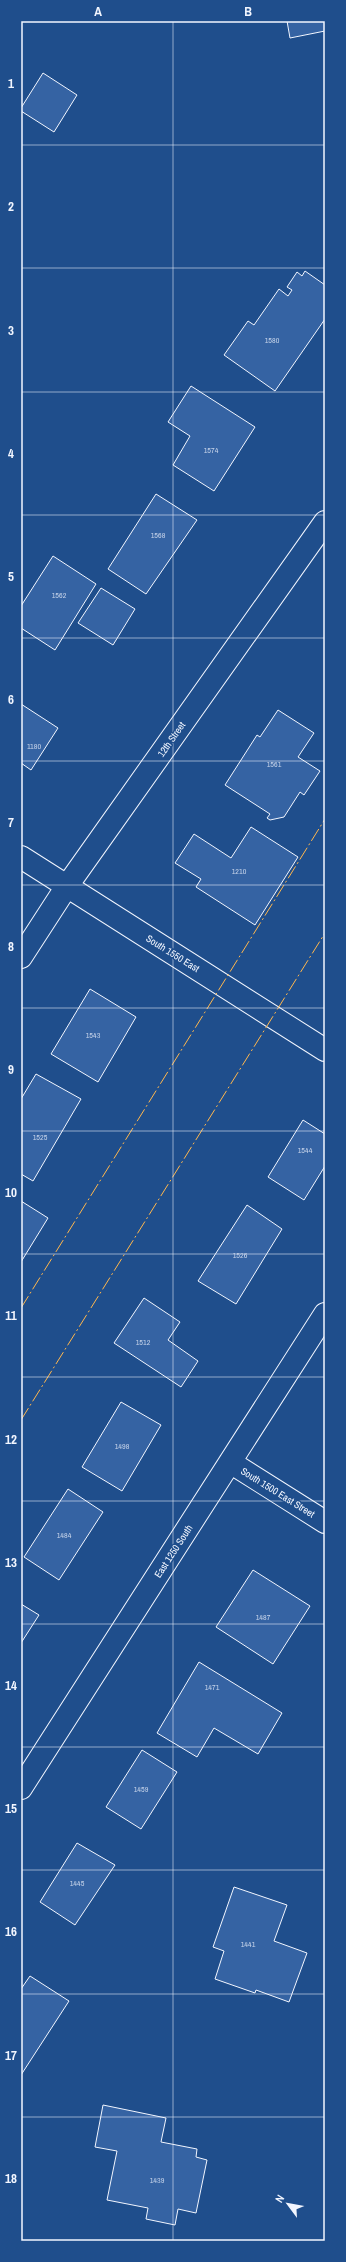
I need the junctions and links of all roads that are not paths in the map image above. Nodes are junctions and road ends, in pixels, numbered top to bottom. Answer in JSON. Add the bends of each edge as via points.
{"nodes":[{"id":1,"x":325,"y":522,"type":"edge"},
{"id":2,"x":21,"y":856,"type":"edge"},
{"id":3,"x":67,"y":886,"type":"junction"},
{"id":4,"x":21,"y":957,"type":"edge"},
{"id":5,"x":325,"y":1050,"type":"edge"},
{"id":6,"x":325,"y":1314,"type":"edge"},
{"id":7,"x":230,"y":1462,"type":"junction"},
{"id":8,"x":325,"y":1522,"type":"edge"},
{"id":9,"x":21,"y":1788,"type":"edge"}],
"edges":[{"from":1,"to":3,"type":"street","name":"12th Street"},
{"from":2,"to":3,"type":"street","name":"South 1550 East"},
{"from":3,"to":4,"type":"street","name":"12th Street"},
{"from":3,"to":5,"type":"street","name":"South 1550 East"},
{"from":6,"to":7,"type":"street","name":"East 1250 South"},
{"from":7,"to":8,"type":"street","name":"South 1500 East Street"},
{"from":7,"to":9,"type":"street","name":"East 1250 South"}]}
